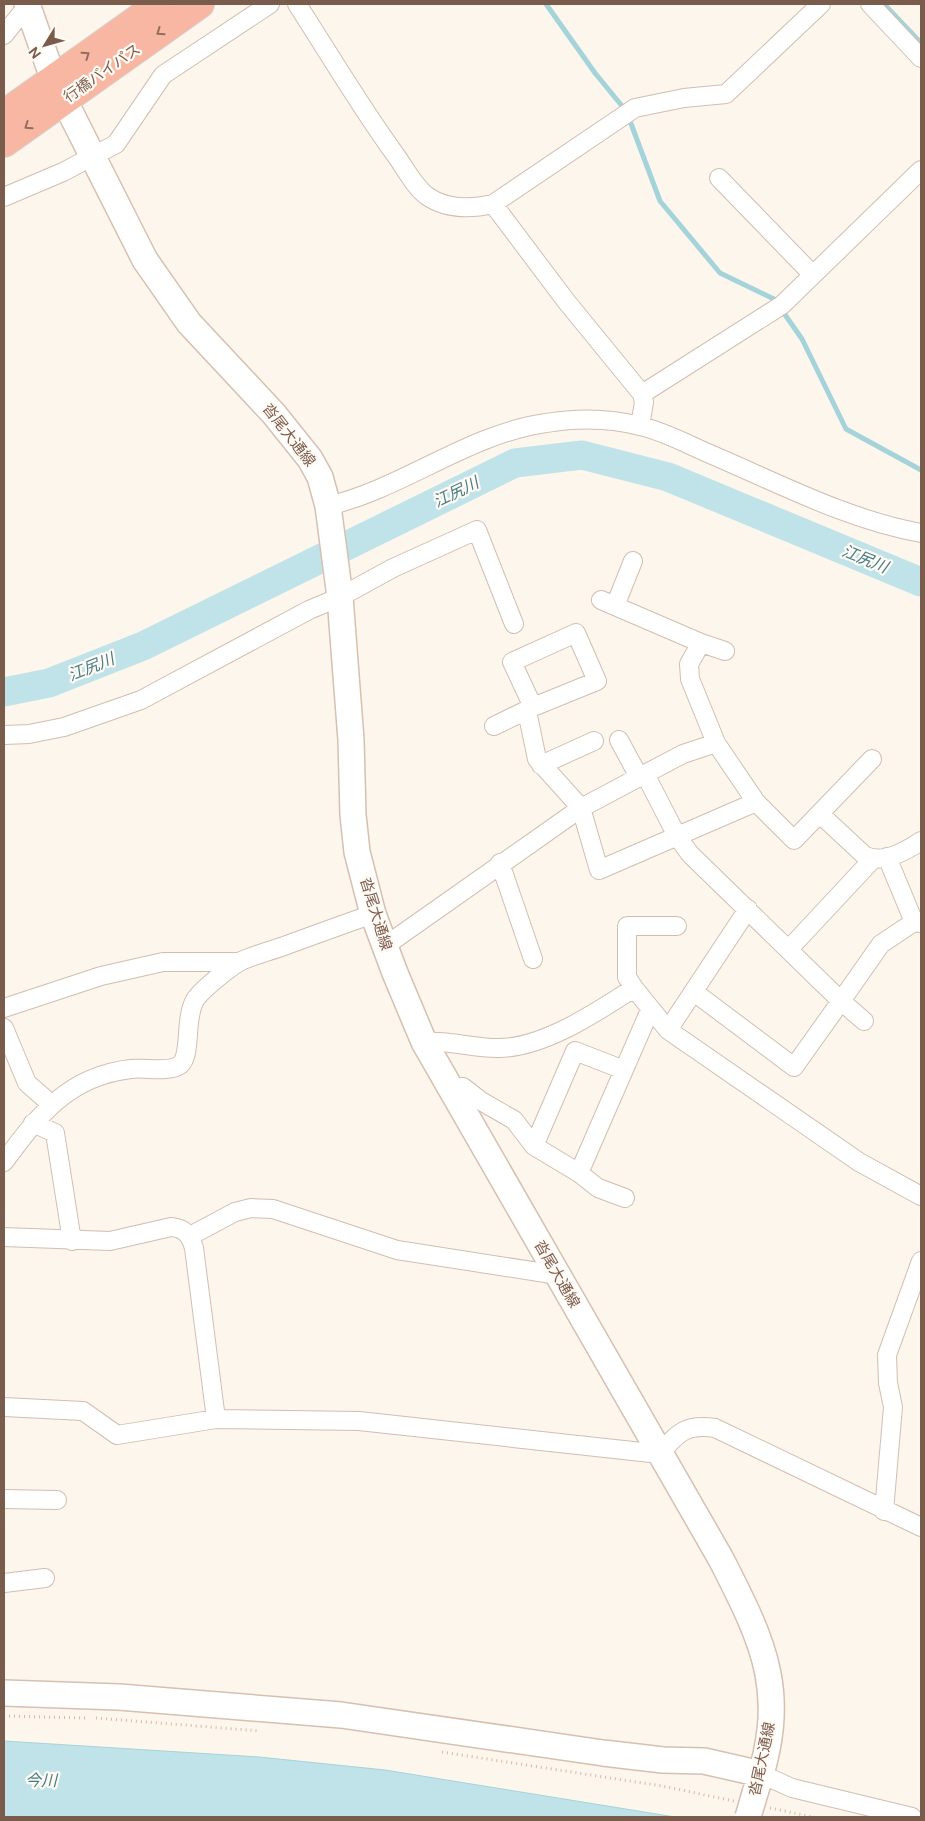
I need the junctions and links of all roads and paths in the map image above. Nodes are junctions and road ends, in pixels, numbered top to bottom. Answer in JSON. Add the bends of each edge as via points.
{"nodes":[{"id":1,"x":29,"y":4,"type":"edge"},
{"id":2,"x":159,"y":4,"type":"edge"},
{"id":3,"x":200,"y":4,"type":"edge"},
{"id":4,"x":270,"y":4,"type":"edge"},
{"id":5,"x":297,"y":4,"type":"edge"},
{"id":6,"x":821,"y":4,"type":"edge"},
{"id":7,"x":870,"y":4,"type":"edge"},
{"id":8,"x":4,"y":35,"type":"edge"},
{"id":9,"x":921,"y":58,"type":"edge"},
{"id":10,"x":59,"y":89,"type":"junction"},
{"id":11,"x":4,"y":114,"type":"edge"},
{"id":12,"x":4,"y":143,"type":"edge"},
{"id":13,"x":94,"y":157,"type":"junction"},
{"id":14,"x":921,"y":170,"type":"edge"},
{"id":15,"x":719,"y":178,"type":"dead end"},
{"id":16,"x":4,"y":197,"type":"edge"},
{"id":17,"x":493,"y":204,"type":"junction"},
{"id":18,"x":813,"y":275,"type":"junction"},
{"id":19,"x":642,"y":394,"type":"junction"},
{"id":20,"x":640,"y":426,"type":"junction"},
{"id":21,"x":328,"y":506,"type":"junction"},
{"id":22,"x":921,"y":533,"type":"edge"},
{"id":23,"x":634,"y":561,"type":"dead end"},
{"id":24,"x":340,"y":597,"type":"junction"},
{"id":25,"x":514,"y":624,"type":"dead end"},
{"id":26,"x":701,"y":643,"type":"junction"},
{"id":27,"x":725,"y":651,"type":"dead end"},
{"id":28,"x":530,"y":709,"type":"junction"},
{"id":29,"x":494,"y":726,"type":"dead end"},
{"id":30,"x":4,"y":735,"type":"edge"},
{"id":31,"x":619,"y":740,"type":"dead end"},
{"id":32,"x":594,"y":741,"type":"dead end"},
{"id":33,"x":716,"y":743,"type":"junction"},
{"id":34,"x":872,"y":760,"type":"dead end"},
{"id":35,"x":541,"y":764,"type":"junction"},
{"id":36,"x":642,"y":776,"type":"junction"},
{"id":37,"x":756,"y":802,"type":"junction"},
{"id":38,"x":581,"y":808,"type":"junction"},
{"id":39,"x":820,"y":814,"type":"junction"},
{"id":40,"x":677,"y":836,"type":"junction"},
{"id":41,"x":921,"y":840,"type":"edge"},
{"id":42,"x":879,"y":859,"type":"junction"},
{"id":43,"x":500,"y":863,"type":"junction"},
{"id":44,"x":748,"y":909,"type":"junction"},
{"id":45,"x":374,"y":914,"type":"junction"},
{"id":46,"x":918,"y":923,"type":"edge"},
{"id":47,"x":677,"y":926,"type":"dead end"},
{"id":48,"x":385,"y":946,"type":"junction"},
{"id":49,"x":790,"y":949,"type":"junction"},
{"id":50,"x":534,"y":959,"type":"dead end"},
{"id":51,"x":240,"y":962,"type":"junction"},
{"id":52,"x":634,"y":988,"type":"junction"},
{"id":53,"x":694,"y":992,"type":"junction"},
{"id":54,"x":841,"y":1001,"type":"junction"},
{"id":55,"x":4,"y":1008,"type":"edge"},
{"id":56,"x":650,"y":1010,"type":"junction"},
{"id":57,"x":864,"y":1021,"type":"dead end"},
{"id":58,"x":4,"y":1028,"type":"edge"},
{"id":59,"x":668,"y":1030,"type":"junction"},
{"id":60,"x":424,"y":1042,"type":"junction"},
{"id":61,"x":624,"y":1070,"type":"junction"},
{"id":62,"x":449,"y":1088,"type":"junction"},
{"id":63,"x":51,"y":1104,"type":"junction"},
{"id":64,"x":33,"y":1123,"type":"junction"},
{"id":65,"x":534,"y":1146,"type":"junction"},
{"id":66,"x":4,"y":1162,"type":"edge"},
{"id":67,"x":579,"y":1173,"type":"junction"},
{"id":68,"x":921,"y":1196,"type":"edge"},
{"id":69,"x":626,"y":1198,"type":"dead end"},
{"id":70,"x":190,"y":1236,"type":"junction"},
{"id":71,"x":4,"y":1237,"type":"edge"},
{"id":72,"x":72,"y":1241,"type":"junction"},
{"id":73,"x":921,"y":1261,"type":"edge"},
{"id":74,"x":558,"y":1275,"type":"junction"},
{"id":75,"x":4,"y":1408,"type":"edge"},
{"id":76,"x":216,"y":1419,"type":"junction"},
{"id":77,"x":660,"y":1454,"type":"junction"},
{"id":78,"x":4,"y":1499,"type":"edge"},
{"id":79,"x":57,"y":1500,"type":"dead end"},
{"id":80,"x":884,"y":1511,"type":"junction"},
{"id":81,"x":921,"y":1527,"type":"edge"},
{"id":82,"x":45,"y":1578,"type":"dead end"},
{"id":83,"x":4,"y":1583,"type":"edge"},
{"id":84,"x":4,"y":1693,"type":"edge"},
{"id":85,"x":4,"y":1716,"type":"edge"},
{"id":86,"x":261,"y":1731,"type":"dead end"},
{"id":87,"x":432,"y":1751,"type":"dead end"},
{"id":88,"x":755,"y":1799,"type":"edge"},
{"id":89,"x":813,"y":1817,"type":"edge"},
{"id":90,"x":912,"y":1817,"type":"edge"}],
"edges":[{"from":1,"to":8,"type":"street"},
{"from":1,"to":10,"type":"main road","name":"沓尾大通線"},
{"from":10,"to":2,"type":"highway","name":"行橋バイパス","one_way":true},
{"from":3,"to":10,"type":"highway","name":"行橋バイパス","one_way":true},
{"from":4,"to":13,"type":"street","via":[[163,75],[116,144]]},
{"from":5,"to":17,"type":"street","via":[[385,141],[426,196],[441,204],[457,207],[477,208]]},
{"from":6,"to":17,"type":"street","via":[[726,94],[684,98],[636,108]]},
{"from":7,"to":9,"type":"street"},
{"from":10,"to":11,"type":"highway","name":"行橋バイパス"},
{"from":10,"to":12,"type":"highway","name":"行橋バイパス","one_way":true},
{"from":10,"to":13,"type":"main road","name":"沓尾大通線"},
{"from":13,"to":16,"type":"street"},
{"from":13,"to":21,"type":"main road","name":"沓尾大通線","via":[[145,260],[189,323],[274,414],[310,459],[320,477]]},
{"from":14,"to":18,"type":"street"},
{"from":15,"to":18,"type":"street"},
{"from":17,"to":19,"type":"street","via":[[566,302]]},
{"from":18,"to":19,"type":"street","via":[[782,305]]},
{"from":19,"to":20,"type":"street"},
{"from":20,"to":21,"type":"street","via":[[595,420],[547,422],[518,428],[348,501]]},
{"from":20,"to":22,"type":"street","via":[[867,519]]},
{"from":21,"to":24,"type":"main road","name":"沓尾大通線"},
{"from":23,"to":26,"type":"street","via":[[608,603]]},
{"from":24,"to":25,"type":"street","via":[[393,568],[477,530]]},
{"from":24,"to":30,"type":"street","via":[[309,610],[141,700],[64,727]]},
{"from":24,"to":45,"type":"main road","name":"沓尾大通線","via":[[353,815],[357,852]]},
{"from":26,"to":27,"type":"street"},
{"from":26,"to":33,"type":"street","via":[[690,664],[690,679]]},
{"from":28,"to":28,"type":"street","via":[[597,681],[576,633],[512,662]]},
{"from":28,"to":29,"type":"street"},
{"from":28,"to":35,"type":"street","via":[[537,759]]},
{"from":31,"to":36,"type":"street"},
{"from":32,"to":35,"type":"street"},
{"from":33,"to":36,"type":"street","via":[[683,754]]},
{"from":33,"to":37,"type":"street"},
{"from":34,"to":39,"type":"street"},
{"from":35,"to":38,"type":"street"},
{"from":36,"to":38,"type":"street"},
{"from":36,"to":40,"type":"street"},
{"from":37,"to":39,"type":"street","via":[[794,840]]},
{"from":37,"to":40,"type":"street"},
{"from":38,"to":40,"type":"street","via":[[600,870]]},
{"from":38,"to":43,"type":"street"},
{"from":39,"to":42,"type":"street"},
{"from":40,"to":44,"type":"street","via":[[690,854]]},
{"from":41,"to":42,"type":"street"},
{"from":42,"to":46,"type":"street"},
{"from":42,"to":49,"type":"street"},
{"from":43,"to":48,"type":"street"},
{"from":43,"to":50,"type":"street"},
{"from":44,"to":49,"type":"street"},
{"from":44,"to":53,"type":"street"},
{"from":45,"to":48,"type":"main road","name":"沓尾大通線"},
{"from":45,"to":51,"type":"street"},
{"from":46,"to":54,"type":"street","via":[[881,944]]},
{"from":47,"to":52,"type":"street","via":[[626,926],[627,977]]},
{"from":48,"to":60,"type":"main road","name":"沓尾大通線"},
{"from":49,"to":54,"type":"street"},
{"from":51,"to":55,"type":"street","via":[[163,962],[101,976]]},
{"from":51,"to":63,"type":"street","via":[[197,996],[189,1010],[185,1059],[179,1066],[105,1074]]},
{"from":52,"to":56,"type":"street"},
{"from":52,"to":60,"type":"street","via":[[594,1014],[547,1038],[498,1048],[439,1040]]},
{"from":53,"to":54,"type":"street","via":[[794,1067]]},
{"from":53,"to":59,"type":"street"},
{"from":54,"to":57,"type":"street"},
{"from":56,"to":59,"type":"street"},
{"from":56,"to":61,"type":"street"},
{"from":58,"to":63,"type":"street","via":[[27,1083]]},
{"from":59,"to":68,"type":"street","via":[[859,1162]]},
{"from":60,"to":62,"type":"main road","name":"沓尾大通線"},
{"from":61,"to":65,"type":"street","via":[[575,1051]]},
{"from":61,"to":67,"type":"street"},
{"from":62,"to":65,"type":"street","via":[[463,1087],[514,1120]]},
{"from":62,"to":74,"type":"main road","name":"沓尾大通線"},
{"from":63,"to":64,"type":"street"},
{"from":64,"to":66,"type":"street"},
{"from":64,"to":72,"type":"street","via":[[55,1133]]},
{"from":65,"to":67,"type":"street"},
{"from":67,"to":69,"type":"street","via":[[598,1188]]},
{"from":70,"to":72,"type":"street","via":[[180,1228],[170,1227],[110,1241]]},
{"from":70,"to":74,"type":"street","via":[[235,1212],[251,1208],[273,1209],[397,1250]]},
{"from":70,"to":76,"type":"street"},
{"from":71,"to":72,"type":"street"},
{"from":73,"to":80,"type":"street","via":[[887,1355],[893,1407]]},
{"from":74,"to":77,"type":"main road","name":"沓尾大通線"},
{"from":75,"to":76,"type":"street","via":[[83,1411],[117,1435]]},
{"from":76,"to":77,"type":"street","via":[[360,1421]]},
{"from":77,"to":80,"type":"street","via":[[674,1437],[685,1430],[698,1426],[714,1428]]},
{"from":77,"to":88,"type":"main road","name":"沓尾大通線","via":[[751,1618],[764,1654],[772,1709],[769,1739]]},
{"from":78,"to":79,"type":"street"},
{"from":80,"to":81,"type":"street"},
{"from":82,"to":83,"type":"street"},
{"from":84,"to":88,"type":"main road","via":[[119,1697],[342,1715],[603,1753],[704,1761]]},
{"from":85,"to":86,"type":"path","via":[[94,1718]]},
{"from":87,"to":88,"type":"path"},
{"from":88,"to":89,"type":"path"},
{"from":88,"to":90,"type":"street","via":[[792,1788]]}]}
